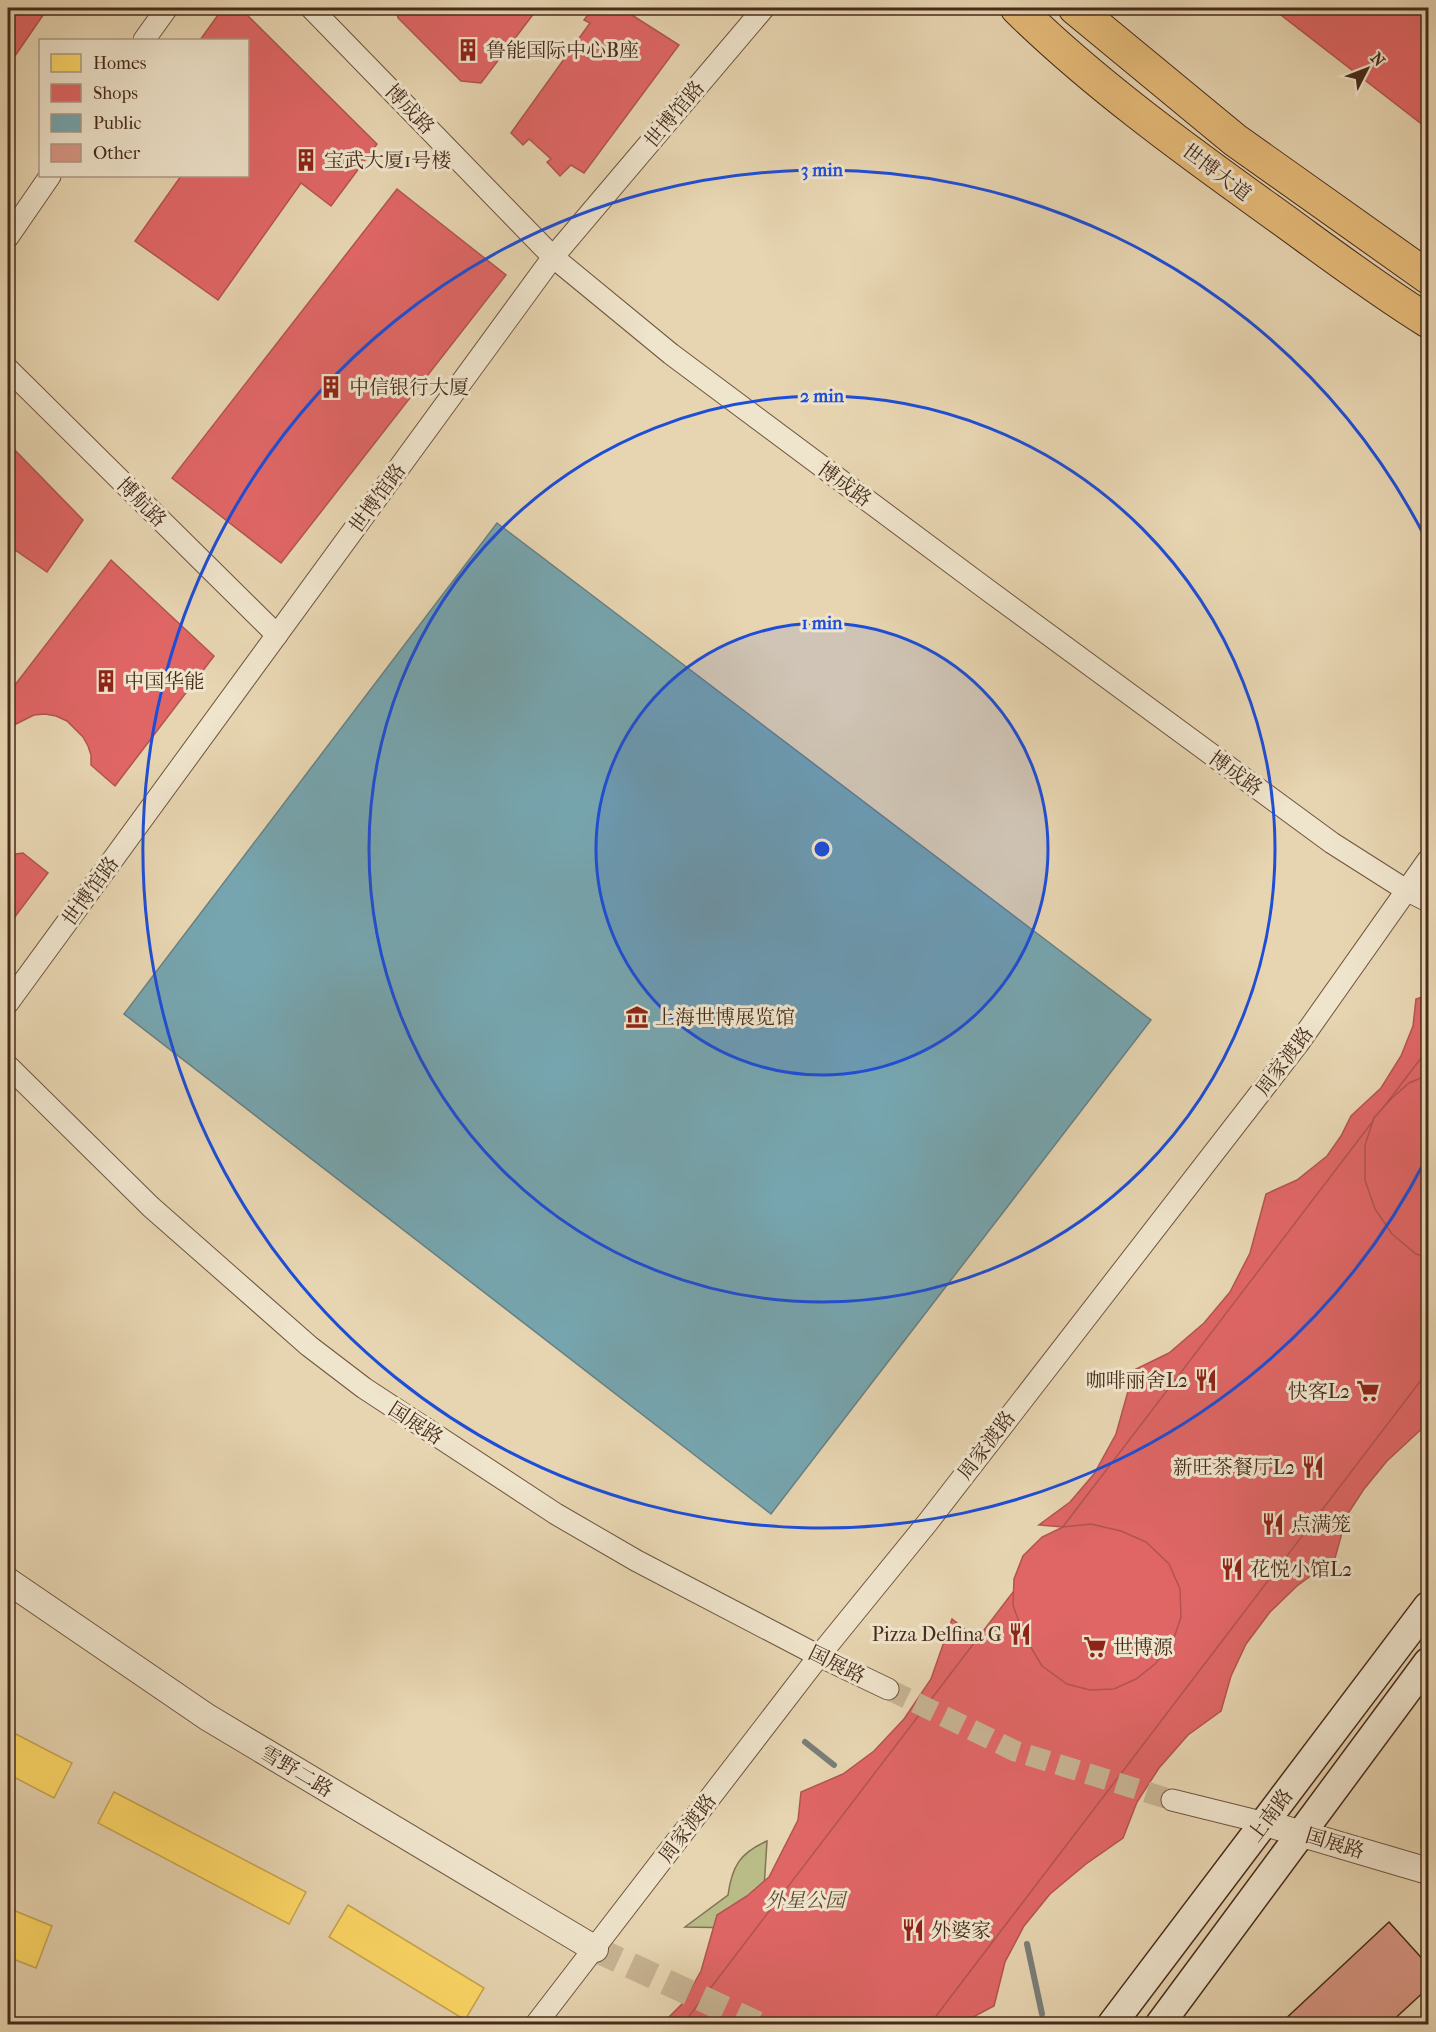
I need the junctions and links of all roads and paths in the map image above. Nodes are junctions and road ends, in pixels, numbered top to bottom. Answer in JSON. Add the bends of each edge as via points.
{"nodes":[{"id":1,"x":167,"y":8,"type":"edge"},
{"id":2,"x":311,"y":8,"type":"edge"},
{"id":3,"x":764,"y":8,"type":"edge"},
{"id":4,"x":1017,"y":8,"type":"edge"},
{"id":5,"x":1075,"y":8,"type":"edge"},
{"id":6,"x":145,"y":39,"type":"edge"},
{"id":7,"x":49,"y":177,"type":"edge"},
{"id":8,"x":8,"y":237,"type":"edge"},
{"id":9,"x":552,"y":257,"type":"junction"},
{"id":10,"x":1428,"y":277,"type":"edge"},
{"id":11,"x":1428,"y":321,"type":"edge"},
{"id":12,"x":8,"y":369,"type":"edge"},
{"id":13,"x":277,"y":635,"type":"junction"},
{"id":14,"x":1428,"y":860,"type":"edge"},
{"id":15,"x":1406,"y":890,"type":"junction"},
{"id":16,"x":1428,"y":901,"type":"edge"},
{"id":17,"x":8,"y":1003,"type":"edge"},
{"id":18,"x":8,"y":1066,"type":"edge"},
{"id":19,"x":8,"y":1581,"type":"edge"},
{"id":20,"x":1428,"y":1606,"type":"edge"},
{"id":21,"x":819,"y":1656,"type":"junction"},
{"id":22,"x":1428,"y":1662,"type":"edge"},
{"id":23,"x":888,"y":1689,"type":"tunnel mouth"},
{"id":24,"x":1172,"y":1800,"type":"tunnel mouth"},
{"id":25,"x":1265,"y":1823,"type":"junction"},
{"id":26,"x":1300,"y":1832,"type":"junction"},
{"id":27,"x":1428,"y":1871,"type":"edge"},
{"id":28,"x":595,"y":1949,"type":"junction"},
{"id":29,"x":536,"y":2025,"type":"edge"},
{"id":30,"x":1112,"y":2025,"type":"edge"},
{"id":31,"x":1160,"y":2025,"type":"edge"}],
"edges":[{"from":1,"to":6,"type":"street"},
{"from":2,"to":9,"type":"street","name":"博成路"},
{"from":3,"to":9,"type":"street","name":"世博馆路"},
{"from":4,"to":11,"type":"main road","name":"世博大道","via":[[1121,99],[1217,173]]},
{"from":5,"to":10,"type":"main road","name":"世博大道","via":[[1235,140]]},
{"from":7,"to":8,"type":"street"},
{"from":9,"to":13,"type":"street","name":"世博馆路"},
{"from":9,"to":15,"type":"street","name":"博成路","via":[[671,354],[985,588],[1332,843]]},
{"from":12,"to":13,"type":"street","name":"博航路"},
{"from":13,"to":17,"type":"street","name":"世博馆路"},
{"from":14,"to":15,"type":"street","name":"周家渡路"},
{"from":15,"to":16,"type":"street","name":"博成路"},
{"from":15,"to":21,"type":"street","name":"周家渡路","via":[[1298,1044],[928,1522]]},
{"from":18,"to":21,"type":"street","name":"国展路","via":[[151,1207],[301,1339],[364,1388],[556,1514]]},
{"from":19,"to":28,"type":"street","name":"雪野二路","via":[[207,1717]]},
{"from":20,"to":25,"type":"main road","name":"上南路"},
{"from":21,"to":23,"type":"street","name":"国展路"},
{"from":21,"to":28,"type":"street","name":"周家渡路"},
{"from":22,"to":26,"type":"main road","name":"上南路"},
{"from":24,"to":25,"type":"street","name":"国展路"},
{"from":25,"to":26,"type":"street","name":"国展路"},
{"from":25,"to":30,"type":"main road","name":"上南路"},
{"from":26,"to":27,"type":"street","name":"国展路"},
{"from":26,"to":31,"type":"main road","name":"上南路"},
{"from":28,"to":29,"type":"street","name":"周家渡路"}]}
